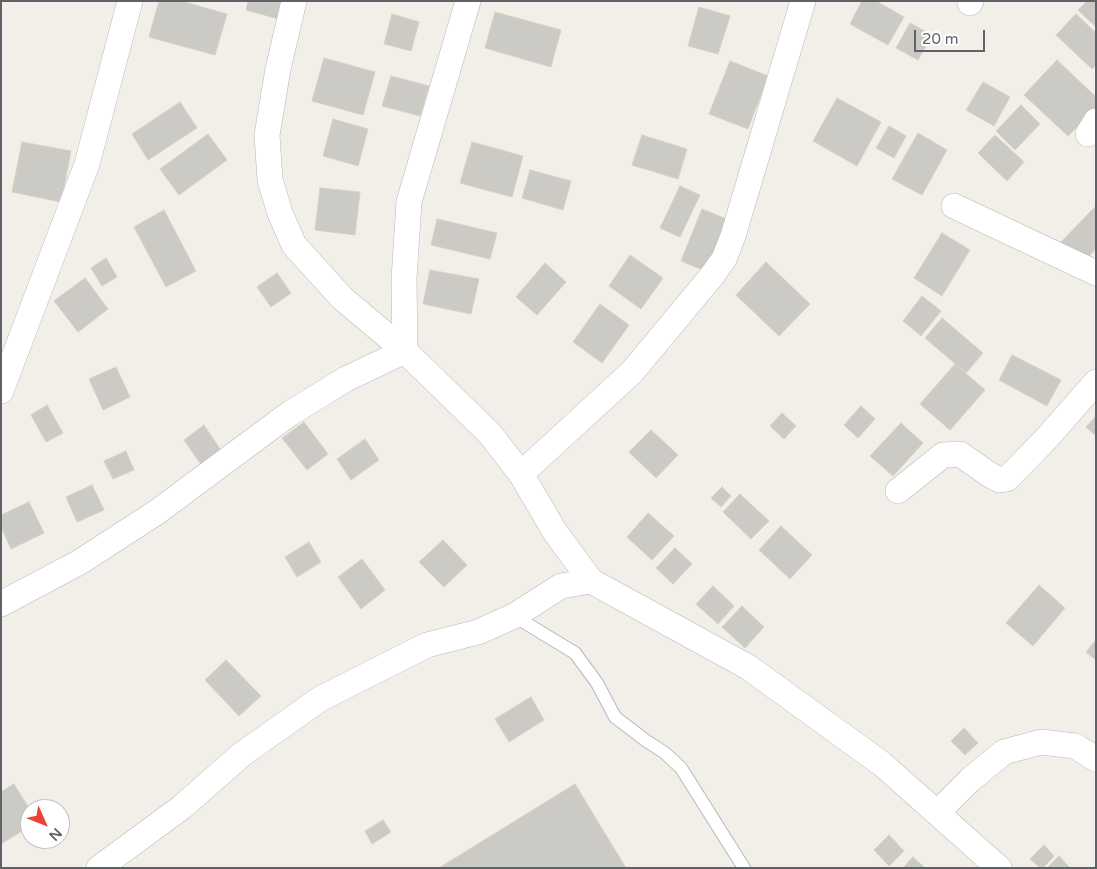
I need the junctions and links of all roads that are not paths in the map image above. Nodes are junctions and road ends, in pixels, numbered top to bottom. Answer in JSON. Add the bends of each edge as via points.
{"nodes":[{"id":1,"x":130,"y":1,"type":"edge"},
{"id":2,"x":294,"y":1,"type":"edge"},
{"id":3,"x":468,"y":1,"type":"edge"},
{"id":4,"x":803,"y":1,"type":"edge"},
{"id":5,"x":954,"y":206,"type":"dead end"},
{"id":6,"x":1096,"y":273,"type":"edge"},
{"id":7,"x":405,"y":351,"type":"junction"},
{"id":8,"x":1096,"y":382,"type":"edge"},
{"id":9,"x":1,"y":391,"type":"edge"},
{"id":10,"x":521,"y":474,"type":"junction"},
{"id":11,"x":898,"y":491,"type":"dead end"},
{"id":12,"x":591,"y":580,"type":"junction"},
{"id":13,"x":1,"y":604,"type":"edge"},
{"id":14,"x":514,"y":616,"type":"junction"},
{"id":15,"x":1096,"y":759,"type":"edge"},
{"id":16,"x":937,"y":813,"type":"junction"},
{"id":17,"x":99,"y":868,"type":"edge"},
{"id":18,"x":744,"y":868,"type":"edge"},
{"id":19,"x":999,"y":868,"type":"edge"}],
"edges":[{"from":1,"to":9,"type":"street","via":[[87,164]]},
{"from":2,"to":7,"type":"street","via":[[278,69],[268,135],[270,180],[280,213],[294,245],[342,298]]},
{"from":3,"to":7,"type":"street","via":[[409,202],[404,279]]},
{"from":4,"to":10,"type":"street","via":[[724,259],[632,372]]},
{"from":5,"to":6,"type":"street"},
{"from":7,"to":10,"type":"street","via":[[490,434]]},
{"from":7,"to":13,"type":"street","via":[[346,379],[289,414],[157,512],[80,562]]},
{"from":8,"to":11,"type":"street","via":[[1008,479],[1000,480],[990,475],[960,454],[943,455]]},
{"from":10,"to":12,"type":"street","via":[[555,532]]},
{"from":12,"to":14,"type":"street","via":[[561,586]]},
{"from":12,"to":16,"type":"street","via":[[748,667],[882,764]]},
{"from":14,"to":17,"type":"street","via":[[478,632],[427,645],[320,699],[241,755],[182,807]]},
{"from":14,"to":18,"type":"lane","via":[[575,653],[598,683],[616,717],[681,768]]},
{"from":15,"to":16,"type":"street","via":[[1075,746],[1041,742],[1004,752]]},
{"from":16,"to":19,"type":"street"}]}
